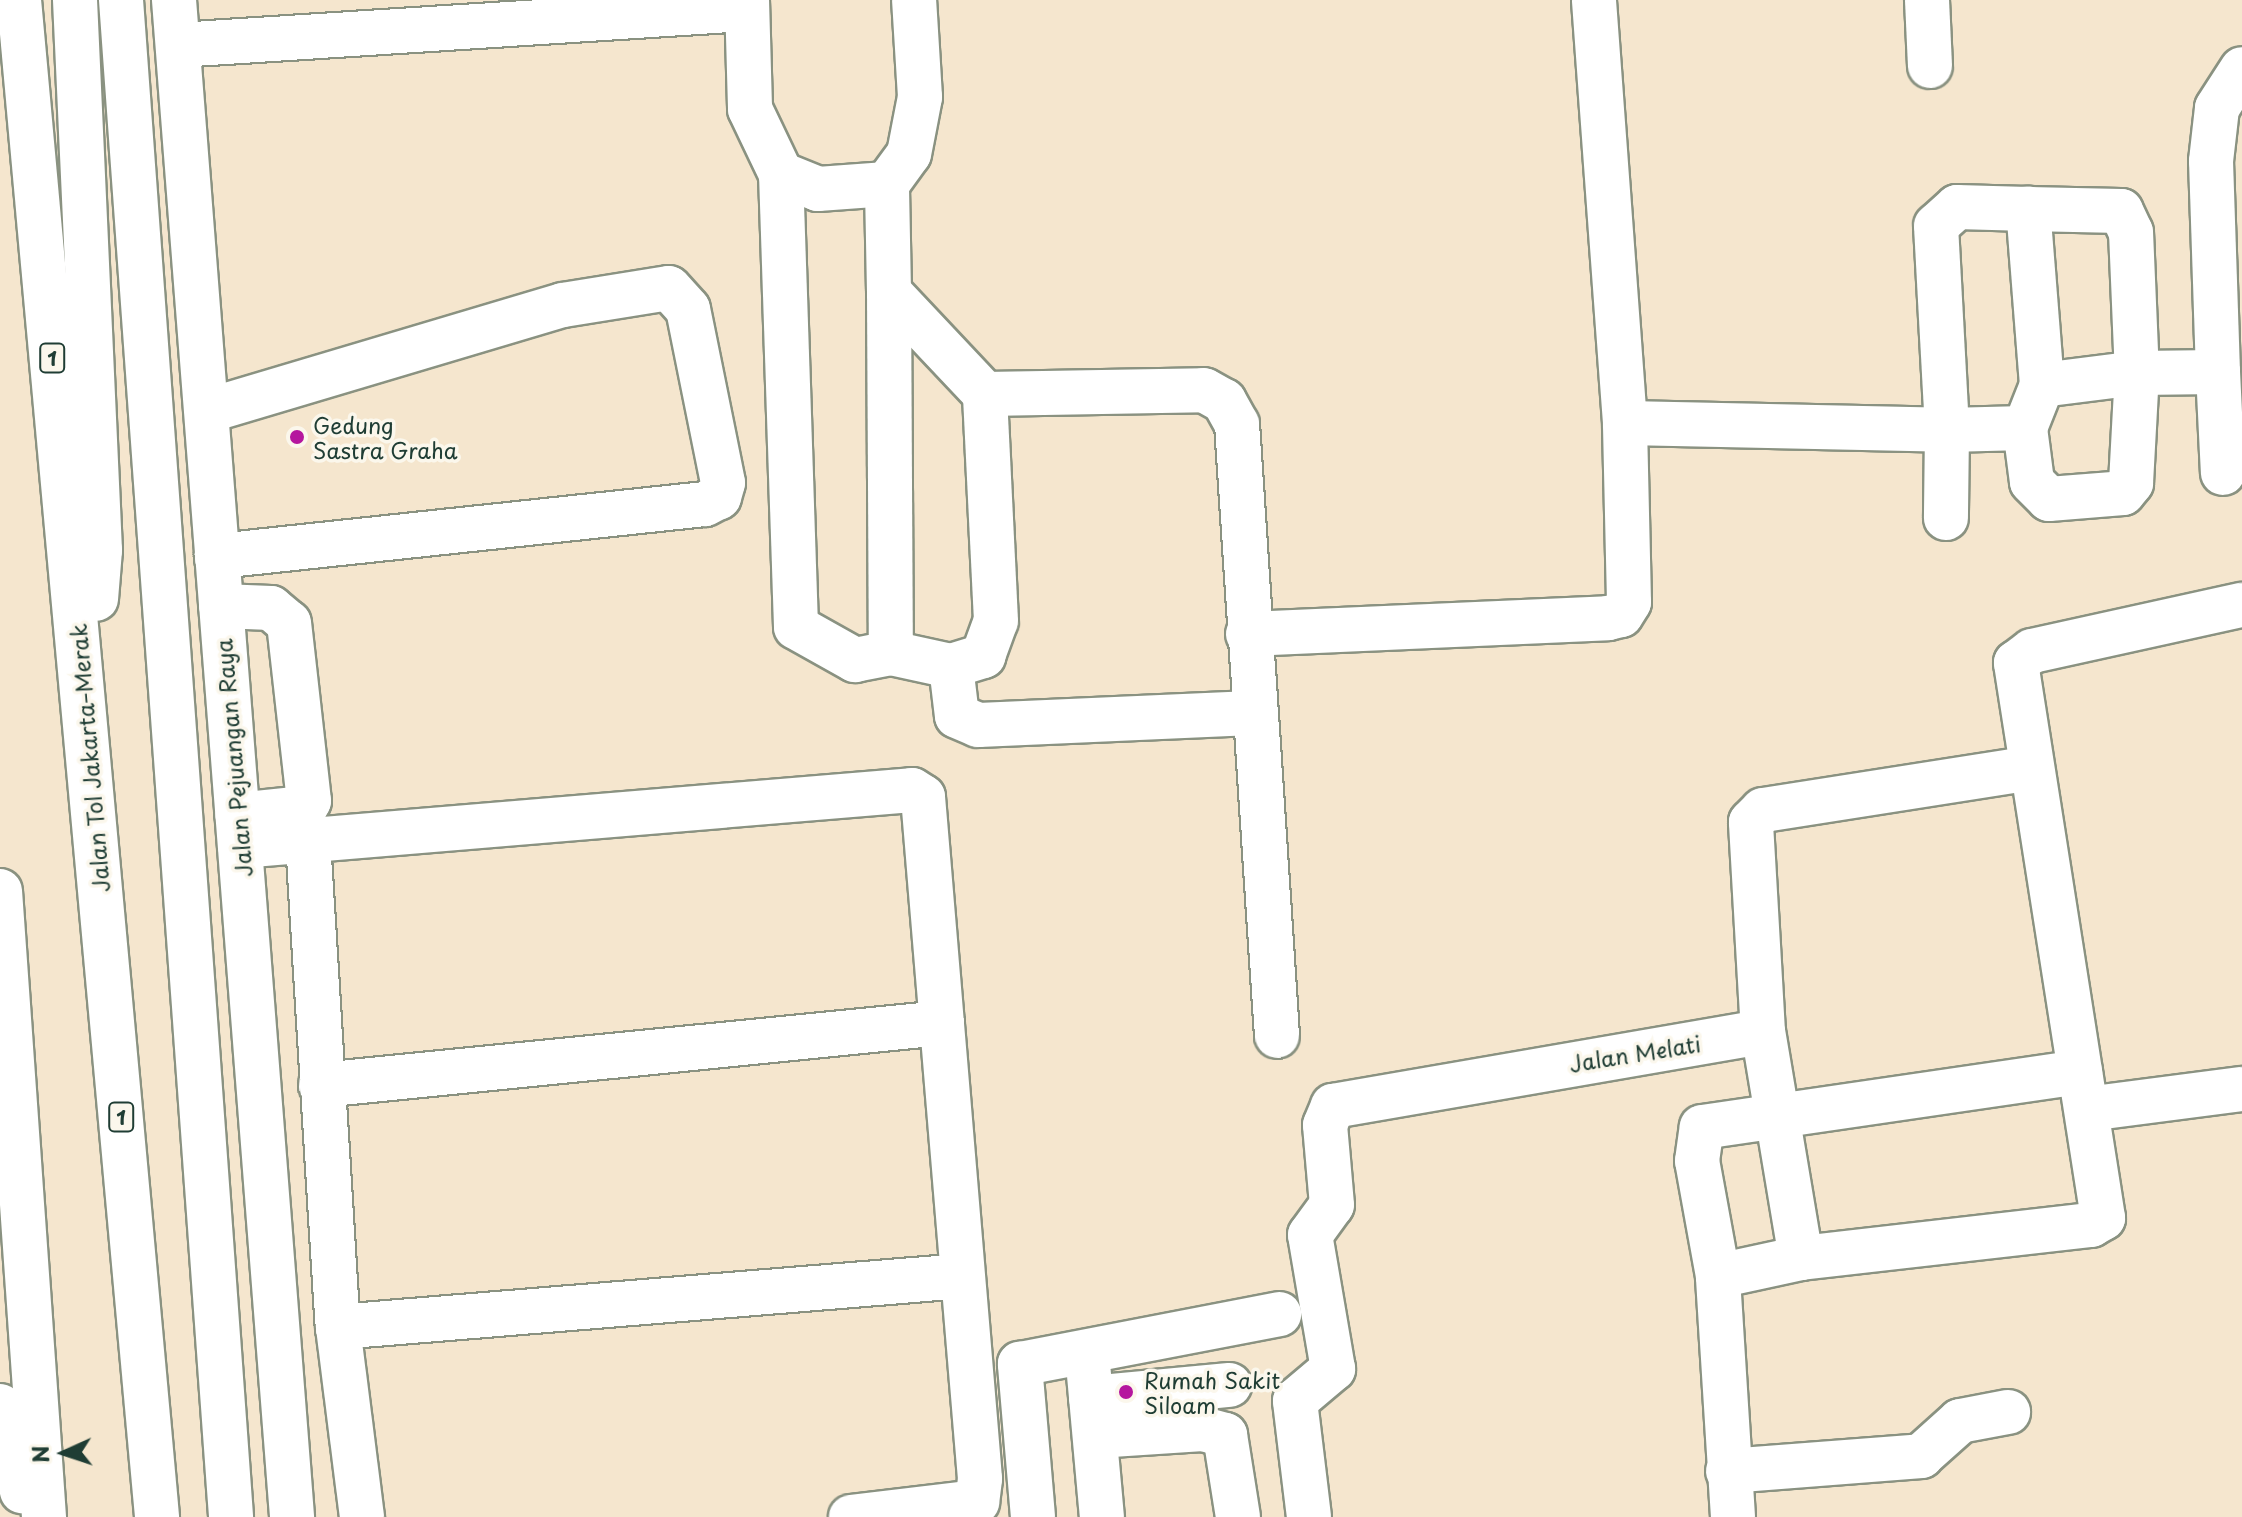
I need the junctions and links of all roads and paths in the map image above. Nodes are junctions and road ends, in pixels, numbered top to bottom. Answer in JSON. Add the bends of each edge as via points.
{"nodes":[{"id":1,"x":19,"y":0,"type":"edge"},
{"id":2,"x":75,"y":0,"type":"edge"},
{"id":3,"x":121,"y":0,"type":"edge"},
{"id":4,"x":174,"y":0,"type":"edge"},
{"id":5,"x":914,"y":0,"type":"edge"},
{"id":6,"x":1594,"y":0,"type":"edge"},
{"id":7,"x":1927,"y":0,"type":"edge"},
{"id":8,"x":746,"y":4,"type":"edge"},
{"id":9,"x":178,"y":45,"type":"junction"},
{"id":10,"x":1930,"y":66,"type":"dead end"},
{"id":11,"x":2242,"y":69,"type":"edge"},
{"id":12,"x":781,"y":174,"type":"junction"},
{"id":13,"x":887,"y":184,"type":"junction"},
{"id":14,"x":2028,"y":209,"type":"junction"},
{"id":15,"x":889,"y":292,"type":"junction"},
{"id":16,"x":2218,"y":372,"type":"junction"},
{"id":17,"x":2137,"y":373,"type":"junction"},
{"id":18,"x":2042,"y":385,"type":"junction"},
{"id":19,"x":985,"y":394,"type":"junction"},
{"id":20,"x":207,"y":411,"type":"junction"},
{"id":21,"x":1625,"y":423,"type":"junction"},
{"id":22,"x":2025,"y":428,"type":"junction"},
{"id":23,"x":1947,"y":430,"type":"junction"},
{"id":24,"x":2223,"y":473,"type":"dead end"},
{"id":25,"x":1946,"y":518,"type":"dead end"},
{"id":26,"x":217,"y":556,"type":"junction"},
{"id":27,"x":2242,"y":605,"type":"edge"},
{"id":28,"x":221,"y":606,"type":"junction"},
{"id":29,"x":1248,"y":634,"type":"junction"},
{"id":30,"x":891,"y":653,"type":"junction"},
{"id":31,"x":951,"y":666,"type":"junction"},
{"id":32,"x":1253,"y":713,"type":"junction"},
{"id":33,"x":85,"y":717,"type":"junction"},
{"id":34,"x":2031,"y":768,"type":"junction"},
{"id":35,"x":239,"y":831,"type":"junction"},
{"id":36,"x":308,"y":841,"type":"junction"},
{"id":37,"x":0,"y":891,"type":"edge"},
{"id":38,"x":942,"y":1023,"type":"junction"},
{"id":39,"x":1763,"y":1032,"type":"junction"},
{"id":40,"x":1277,"y":1036,"type":"dead end"},
{"id":41,"x":321,"y":1085,"type":"junction"},
{"id":42,"x":2242,"y":1089,"type":"edge"},
{"id":43,"x":2084,"y":1090,"type":"junction"},
{"id":44,"x":1778,"y":1121,"type":"junction"},
{"id":45,"x":1801,"y":1258,"type":"junction"},
{"id":46,"x":962,"y":1276,"type":"junction"},
{"id":47,"x":1718,"y":1276,"type":"junction"},
{"id":48,"x":1279,"y":1314,"type":"dead end"},
{"id":49,"x":338,"y":1327,"type":"junction"},
{"id":50,"x":1087,"y":1353,"type":"junction"},
{"id":51,"x":1229,"y":1385,"type":"dead end"},
{"id":52,"x":0,"y":1406,"type":"edge"},
{"id":53,"x":2008,"y":1412,"type":"dead end"},
{"id":54,"x":1093,"y":1417,"type":"junction"},
{"id":55,"x":1728,"y":1471,"type":"junction"},
{"id":56,"x":29,"y":1517,"type":"edge"},
{"id":57,"x":44,"y":1517,"type":"edge"},
{"id":58,"x":157,"y":1517,"type":"edge"},
{"id":59,"x":231,"y":1517,"type":"edge"},
{"id":60,"x":292,"y":1517,"type":"edge"},
{"id":61,"x":362,"y":1517,"type":"edge"},
{"id":62,"x":851,"y":1517,"type":"edge"},
{"id":63,"x":1033,"y":1517,"type":"edge"},
{"id":64,"x":1102,"y":1517,"type":"edge"},
{"id":65,"x":1238,"y":1517,"type":"edge"},
{"id":66,"x":1309,"y":1517,"type":"edge"},
{"id":67,"x":1733,"y":1517,"type":"edge"}],
"edges":[{"from":1,"to":33,"type":"main road","name":"Jalan Tol Jakarta–Merak","number":"1"},
{"from":2,"to":33,"type":"main road","via":[[100,550]]},
{"from":3,"to":59,"type":"main road"},
{"from":4,"to":9,"type":"main road","name":"Jalan Pejuangan Raya"},
{"from":5,"to":13,"type":"main road","via":[[918,120],[909,154]]},
{"from":6,"to":21,"type":"main road"},
{"from":7,"to":10,"type":"main road"},
{"from":8,"to":9,"type":"main road"},
{"from":8,"to":12,"type":"main road","via":[[750,109]]},
{"from":9,"to":20,"type":"main road","name":"Jalan Pejuangan Raya"},
{"from":11,"to":16,"type":"main road","via":[[2217,108],[2211,161]]},
{"from":12,"to":13,"type":"main road","via":[[818,189]]},
{"from":12,"to":30,"type":"main road","via":[[796,627],[855,660]]},
{"from":13,"to":15,"type":"main road"},
{"from":14,"to":17,"type":"main road","via":[[2121,211],[2129,218]]},
{"from":14,"to":18,"type":"main road"},
{"from":14,"to":23,"type":"main road","via":[[1957,207],[1936,226]]},
{"from":15,"to":19,"type":"main road"},
{"from":15,"to":30,"type":"main road"},
{"from":16,"to":17,"type":"main road"},
{"from":16,"to":24,"type":"main road"},
{"from":17,"to":18,"type":"main road"},
{"from":17,"to":22,"type":"main road","via":[[2137,457],[2123,493],[2049,499],[2032,482]]},
{"from":18,"to":22,"type":"main road"},
{"from":19,"to":29,"type":"main road","via":[[1204,390],[1224,401],[1237,424]]},
{"from":19,"to":31,"type":"main road","via":[[996,621],[983,656]]},
{"from":20,"to":26,"type":"main road","name":"Jalan Pejuangan Raya"},
{"from":20,"to":26,"type":"main road","via":[[549,308],[669,288],[688,309],[723,483],[719,497],[705,504]]},
{"from":21,"to":23,"type":"main road"},
{"from":21,"to":29,"type":"main road","via":[[1629,602],[1621,615]]},
{"from":22,"to":23,"type":"main road"},
{"from":23,"to":25,"type":"main road"},
{"from":26,"to":28,"type":"main road","name":"Jalan Pejuangan Raya"},
{"from":27,"to":34,"type":"main road","via":[[2021,657],[2015,676]]},
{"from":28,"to":35,"type":"main road","name":"Jalan Pejuangan Raya"},
{"from":28,"to":35,"type":"main road","via":[[282,611],[289,623],[309,801],[305,808]]},
{"from":29,"to":32,"type":"main road"},
{"from":30,"to":31,"type":"main road"},
{"from":31,"to":32,"type":"main road","via":[[957,716],[978,725]]},
{"from":32,"to":40,"type":"main road"},
{"from":33,"to":58,"type":"main road","name":"Jalan Tol Jakarta–Merak","number":"1"},
{"from":34,"to":39,"type":"main road","via":[[1763,810],[1751,822],[1749,852]]},
{"from":34,"to":43,"type":"main road"},
{"from":35,"to":36,"type":"main road"},
{"from":35,"to":60,"type":"main road","name":"Jalan Pejuangan Raya"},
{"from":36,"to":38,"type":"main road","via":[[912,790],[928,809]]},
{"from":36,"to":41,"type":"main road"},
{"from":37,"to":57,"type":"main road"},
{"from":38,"to":41,"type":"main road"},
{"from":38,"to":46,"type":"main road"},
{"from":39,"to":44,"type":"main road"},
{"from":39,"to":66,"type":"main road","name":"Jalan Melati","via":[[1333,1106],[1325,1125],[1332,1205],[1310,1235],[1333,1369],[1295,1401]]},
{"from":41,"to":49,"type":"main road"},
{"from":42,"to":43,"type":"main road"},
{"from":43,"to":44,"type":"main road"},
{"from":43,"to":45,"type":"main road","via":[[2103,1218],[2091,1225]]},
{"from":44,"to":45,"type":"main road"},
{"from":44,"to":47,"type":"main road","via":[[1702,1127],[1697,1139]]},
{"from":45,"to":47,"type":"main road"},
{"from":46,"to":49,"type":"main road"},
{"from":46,"to":62,"type":"main road","via":[[977,1502]]},
{"from":47,"to":55,"type":"main road"},
{"from":48,"to":50,"type":"main road"},
{"from":49,"to":61,"type":"main road"},
{"from":50,"to":54,"type":"main road"},
{"from":50,"to":63,"type":"main road","via":[[1020,1364]]},
{"from":51,"to":54,"type":"main road"},
{"from":52,"to":56,"type":"main road"},
{"from":53,"to":55,"type":"main road","via":[[1960,1421],[1921,1456]]},
{"from":54,"to":64,"type":"main road"},
{"from":54,"to":65,"type":"main road","via":[[1225,1435]]},
{"from":55,"to":67,"type":"main road"}]}
